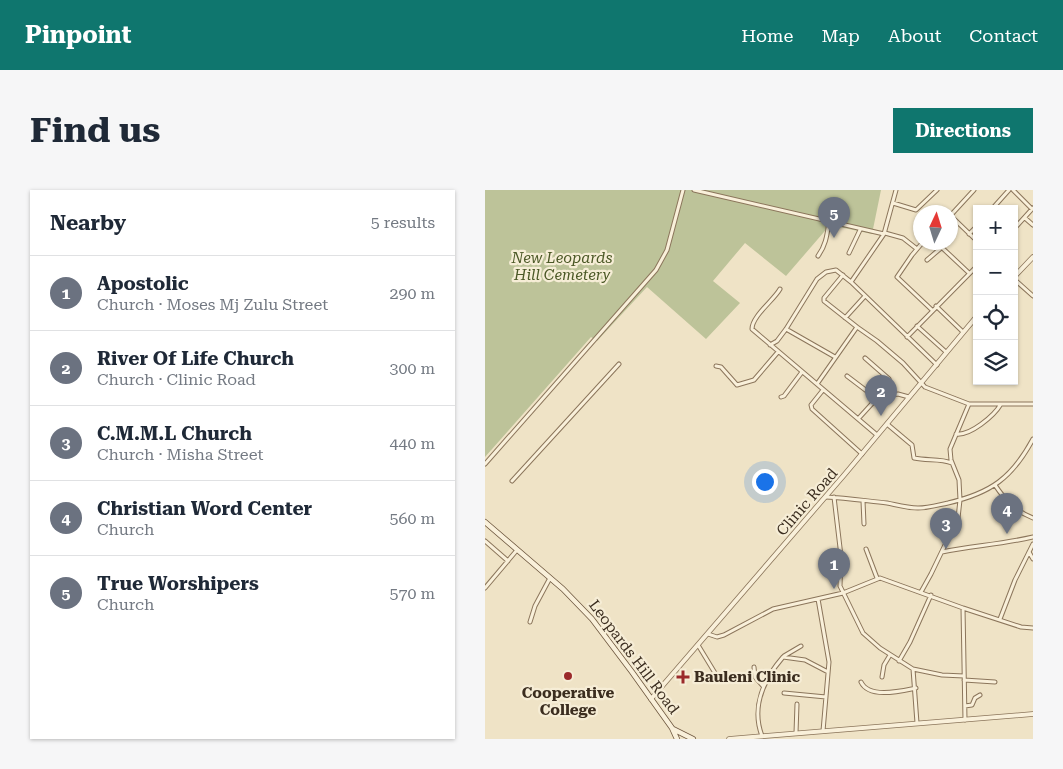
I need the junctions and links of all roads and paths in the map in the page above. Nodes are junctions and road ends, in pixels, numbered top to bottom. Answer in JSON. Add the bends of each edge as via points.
{"nodes":[{"id":1,"x":683,"y":190,"type":"edge"},
{"id":2,"x":694,"y":190,"type":"edge"},
{"id":3,"x":896,"y":190,"type":"edge"},
{"id":4,"x":937,"y":190,"type":"edge"},
{"id":5,"x":974,"y":190,"type":"edge"},
{"id":6,"x":1011,"y":190,"type":"edge"},
{"id":7,"x":893,"y":203,"type":"junction"},
{"id":8,"x":997,"y":205,"type":"edge"},
{"id":9,"x":958,"y":208,"type":"edge"},
{"id":10,"x":1033,"y":209,"type":"edge"},
{"id":11,"x":1025,"y":218,"type":"junction"},
{"id":12,"x":829,"y":222,"type":"junction"},
{"id":13,"x":958,"y":223,"type":"edge"},
{"id":14,"x":1018,"y":224,"type":"edge"},
{"id":15,"x":1033,"y":226,"type":"edge"},
{"id":16,"x":860,"y":230,"type":"junction"},
{"id":17,"x":973,"y":230,"type":"edge"},
{"id":18,"x":885,"y":233,"type":"junction"},
{"id":19,"x":969,"y":234,"type":"junction"},
{"id":20,"x":973,"y":238,"type":"edge"},
{"id":21,"x":913,"y":246,"type":"edge"},
{"id":22,"x":916,"y":250,"type":"edge"},
{"id":23,"x":939,"y":250,"type":"edge"},
{"id":24,"x":943,"y":250,"type":"edge"},
{"id":25,"x":849,"y":253,"type":"dead end"},
{"id":26,"x":818,"y":256,"type":"dead end"},
{"id":27,"x":1033,"y":257,"type":"edge"},
{"id":28,"x":927,"y":260,"type":"dead end"},
{"id":29,"x":973,"y":270,"type":"edge"},
{"id":30,"x":969,"y":273,"type":"junction"},
{"id":31,"x":1018,"y":274,"type":"edge"},
{"id":32,"x":843,"y":275,"type":"junction"},
{"id":33,"x":851,"y":282,"type":"junction"},
{"id":34,"x":1018,"y":282,"type":"edge"},
{"id":35,"x":781,"y":289,"type":"dead end"},
{"id":36,"x":865,"y":296,"type":"junction"},
{"id":37,"x":1033,"y":296,"type":"edge"},
{"id":38,"x":936,"y":306,"type":"junction"},
{"id":39,"x":932,"y":310,"type":"junction"},
{"id":40,"x":845,"y":318,"type":"junction"},
{"id":41,"x":973,"y":321,"type":"edge"},
{"id":42,"x":917,"y":326,"type":"junction"},
{"id":43,"x":857,"y":328,"type":"junction"},
{"id":44,"x":786,"y":329,"type":"junction"},
{"id":45,"x":963,"y":332,"type":"junction"},
{"id":46,"x":907,"y":337,"type":"junction"},
{"id":47,"x":770,"y":345,"type":"junction"},
{"id":48,"x":778,"y":352,"type":"junction"},
{"id":49,"x":946,"y":352,"type":"junction"},
{"id":50,"x":835,"y":357,"type":"junction"},
{"id":51,"x":865,"y":358,"type":"dead end"},
{"id":52,"x":619,"y":364,"type":"dead end"},
{"id":53,"x":937,"y":365,"type":"junction"},
{"id":54,"x":716,"y":366,"type":"dead end"},
{"id":55,"x":802,"y":372,"type":"junction"},
{"id":56,"x":847,"y":376,"type":"dead end"},
{"id":57,"x":816,"y":384,"type":"junction"},
{"id":58,"x":921,"y":385,"type":"junction"},
{"id":59,"x":823,"y":390,"type":"junction"},
{"id":60,"x":883,"y":395,"type":"junction"},
{"id":61,"x":781,"y":397,"type":"dead end"},
{"id":62,"x":876,"y":398,"type":"junction"},
{"id":63,"x":909,"y":398,"type":"junction"},
{"id":64,"x":969,"y":404,"type":"junction"},
{"id":65,"x":1001,"y":404,"type":"junction"},
{"id":66,"x":1033,"y":404,"type":"edge"},
{"id":67,"x":857,"y":419,"type":"junction"},
{"id":68,"x":887,"y":424,"type":"junction"},
{"id":69,"x":956,"y":434,"type":"junction"},
{"id":70,"x":877,"y":435,"type":"junction"},
{"id":71,"x":1033,"y":439,"type":"edge"},
{"id":72,"x":862,"y":454,"type":"junction"},
{"id":73,"x":953,"y":463,"type":"junction"},
{"id":74,"x":485,"y":464,"type":"edge"},
{"id":75,"x":512,"y":481,"type":"dead end"},
{"id":76,"x":995,"y":485,"type":"junction"},
{"id":77,"x":826,"y":497,"type":"junction"},
{"id":78,"x":834,"y":497,"type":"junction"},
{"id":79,"x":960,"y":500,"type":"junction"},
{"id":80,"x":863,"y":501,"type":"junction"},
{"id":81,"x":1033,"y":518,"type":"edge"},
{"id":82,"x":485,"y":522,"type":"edge"},
{"id":83,"x":864,"y":524,"type":"dead end"},
{"id":84,"x":1033,"y":537,"type":"edge"},
{"id":85,"x":485,"y":541,"type":"edge"},
{"id":86,"x":1033,"y":544,"type":"edge"},
{"id":87,"x":865,"y":549,"type":"dead end"},
{"id":88,"x":517,"y":550,"type":"junction"},
{"id":89,"x":941,"y":552,"type":"junction"},
{"id":90,"x":1029,"y":552,"type":"junction"},
{"id":91,"x":1033,"y":559,"type":"edge"},
{"id":92,"x":507,"y":561,"type":"junction"},
{"id":93,"x":551,"y":578,"type":"junction"},
{"id":94,"x":877,"y":578,"type":"junction"},
{"id":95,"x":485,"y":588,"type":"edge"},
{"id":96,"x":921,"y":592,"type":"junction"},
{"id":97,"x":843,"y":593,"type":"junction"},
{"id":98,"x":931,"y":596,"type":"junction"},
{"id":99,"x":818,"y":599,"type":"junction"},
{"id":100,"x":963,"y":608,"type":"junction"},
{"id":101,"x":999,"y":619,"type":"junction"},
{"id":102,"x":531,"y":622,"type":"dead end"},
{"id":103,"x":1033,"y":628,"type":"edge"},
{"id":104,"x":708,"y":634,"type":"junction"},
{"id":105,"x":698,"y":645,"type":"junction"},
{"id":106,"x":801,"y":646,"type":"dead end"},
{"id":107,"x":890,"y":655,"type":"junction"},
{"id":108,"x":783,"y":657,"type":"junction"},
{"id":109,"x":899,"y":661,"type":"junction"},
{"id":110,"x":754,"y":667,"type":"dead end"},
{"id":111,"x":913,"y":669,"type":"junction"},
{"id":112,"x":828,"y":672,"type":"junction"},
{"id":113,"x":715,"y":673,"type":"dead end"},
{"id":114,"x":882,"y":678,"type":"dead end"},
{"id":115,"x":964,"y":678,"type":"junction"},
{"id":116,"x":861,"y":682,"type":"dead end"},
{"id":117,"x":995,"y":682,"type":"dead end"},
{"id":118,"x":763,"y":686,"type":"junction"},
{"id":119,"x":915,"y":688,"type":"junction"},
{"id":120,"x":784,"y":693,"type":"dead end"},
{"id":121,"x":980,"y":695,"type":"dead end"},
{"id":122,"x":826,"y":697,"type":"junction"},
{"id":123,"x":651,"y":699,"type":"junction"},
{"id":124,"x":797,"y":704,"type":"dead end"},
{"id":125,"x":965,"y":706,"type":"junction"},
{"id":126,"x":1033,"y":714,"type":"edge"},
{"id":127,"x":965,"y":720,"type":"junction"},
{"id":128,"x":917,"y":723,"type":"junction"},
{"id":129,"x":672,"y":728,"type":"junction"},
{"id":130,"x":823,"y":731,"type":"junction"},
{"id":131,"x":796,"y":733,"type":"junction"},
{"id":132,"x":762,"y":736,"type":"junction"},
{"id":133,"x":681,"y":738,"type":"edge"},
{"id":134,"x":693,"y":739,"type":"edge"},
{"id":135,"x":729,"y":739,"type":"edge"}],
"edges":[{"from":1,"to":74,"type":"street","via":[[667,250],[656,270]]},
{"from":2,"to":12,"type":"street"},
{"from":3,"to":7,"type":"street"},
{"from":4,"to":7,"type":"street","via":[[916,210]]},
{"from":5,"to":9,"type":"street"},
{"from":6,"to":8,"type":"street"},
{"from":6,"to":10,"type":"street"},
{"from":7,"to":18,"type":"street"},
{"from":10,"to":11,"type":"street"},
{"from":11,"to":14,"type":"street"},
{"from":11,"to":15,"type":"street"},
{"from":12,"to":16,"type":"street"},
{"from":12,"to":26,"type":"street"},
{"from":13,"to":19,"type":"street"},
{"from":16,"to":18,"type":"street"},
{"from":16,"to":25,"type":"street"},
{"from":17,"to":19,"type":"street"},
{"from":18,"to":21,"type":"street","via":[[903,238]]},
{"from":18,"to":33,"type":"street"},
{"from":19,"to":20,"type":"street"},
{"from":22,"to":39,"type":"street","via":[[897,277]]},
{"from":23,"to":28,"type":"street"},
{"from":24,"to":30,"type":"street"},
{"from":27,"to":31,"type":"street"},
{"from":29,"to":30,"type":"street"},
{"from":30,"to":38,"type":"street"},
{"from":32,"to":33,"type":"street"},
{"from":32,"to":40,"type":"street","via":[[824,300]]},
{"from":32,"to":44,"type":"street","via":[[836,270],[821,275]]},
{"from":33,"to":36,"type":"street"},
{"from":34,"to":37,"type":"street"},
{"from":35,"to":47,"type":"street","via":[[752,327]]},
{"from":36,"to":40,"type":"street"},
{"from":36,"to":46,"type":"street"},
{"from":38,"to":39,"type":"street"},
{"from":38,"to":45,"type":"street"},
{"from":39,"to":42,"type":"street"},
{"from":40,"to":43,"type":"street"},
{"from":41,"to":45,"type":"street","name":"Clinic Road"},
{"from":42,"to":46,"type":"street"},
{"from":42,"to":49,"type":"street"},
{"from":43,"to":50,"type":"street"},
{"from":43,"to":58,"type":"street","via":[[903,363]]},
{"from":44,"to":47,"type":"street"},
{"from":44,"to":50,"type":"street"},
{"from":45,"to":49,"type":"street","name":"Clinic Road"},
{"from":46,"to":53,"type":"street"},
{"from":47,"to":48,"type":"street"},
{"from":48,"to":54,"type":"street","via":[[754,380],[737,385],[721,367]]},
{"from":48,"to":55,"type":"street"},
{"from":49,"to":53,"type":"street","name":"Clinic Road"},
{"from":50,"to":57,"type":"street"},
{"from":51,"to":60,"type":"street","via":[[889,379],[881,390]]},
{"from":52,"to":75,"type":"street"},
{"from":53,"to":58,"type":"street","name":"Clinic Road"},
{"from":55,"to":57,"type":"street"},
{"from":55,"to":61,"type":"street"},
{"from":56,"to":62,"type":"street"},
{"from":57,"to":59,"type":"street"},
{"from":58,"to":63,"type":"street","name":"Clinic Road"},
{"from":58,"to":64,"type":"street"},
{"from":59,"to":67,"type":"street"},
{"from":59,"to":72,"type":"street","via":[[811,405],[812,409]]},
{"from":60,"to":62,"type":"street"},
{"from":60,"to":63,"type":"street","via":[[898,394]]},
{"from":62,"to":67,"type":"street"},
{"from":63,"to":68,"type":"street","name":"Clinic Road"},
{"from":64,"to":65,"type":"street"},
{"from":64,"to":69,"type":"street"},
{"from":65,"to":66,"type":"street"},
{"from":65,"to":69,"type":"street","via":[[971,432]]},
{"from":67,"to":70,"type":"street"},
{"from":68,"to":70,"type":"street","name":"Clinic Road"},
{"from":68,"to":73,"type":"street","via":[[912,445],[914,458]]},
{"from":69,"to":73,"type":"street","via":[[949,449]]},
{"from":70,"to":72,"type":"street","name":"Clinic Road"},
{"from":71,"to":76,"type":"street","via":[[1015,468]]},
{"from":72,"to":77,"type":"street","name":"Clinic Road"},
{"from":73,"to":79,"type":"street","via":[[959,480]]},
{"from":76,"to":79,"type":"street"},
{"from":76,"to":81,"type":"street","via":[[1013,507]]},
{"from":77,"to":78,"type":"street"},
{"from":77,"to":104,"type":"street","name":"Clinic Road"},
{"from":78,"to":80,"type":"street"},
{"from":78,"to":97,"type":"street"},
{"from":79,"to":80,"type":"street","via":[[922,508]]},
{"from":79,"to":89,"type":"street","via":[[956,522]]},
{"from":80,"to":83,"type":"street"},
{"from":82,"to":88,"type":"main road","name":"Leopards Hill Road"},
{"from":84,"to":89,"type":"street"},
{"from":85,"to":92,"type":"street"},
{"from":86,"to":90,"type":"street"},
{"from":87,"to":94,"type":"street"},
{"from":88,"to":92,"type":"street"},
{"from":88,"to":93,"type":"main road","name":"Leopards Hill Road"},
{"from":89,"to":96,"type":"street"},
{"from":90,"to":91,"type":"street"},
{"from":90,"to":101,"type":"street"},
{"from":92,"to":95,"type":"street"},
{"from":93,"to":102,"type":"street","via":[[535,606]]},
{"from":93,"to":123,"type":"main road","name":"Leopards Hill Road","via":[[598,626]]},
{"from":94,"to":96,"type":"street"},
{"from":94,"to":97,"type":"street"},
{"from":96,"to":98,"type":"street"},
{"from":97,"to":99,"type":"street"},
{"from":97,"to":107,"type":"street","via":[[863,633]]},
{"from":98,"to":100,"type":"street"},
{"from":98,"to":109,"type":"street"},
{"from":99,"to":104,"type":"street","via":[[773,609],[720,637]]},
{"from":99,"to":112,"type":"street"},
{"from":100,"to":101,"type":"street"},
{"from":100,"to":115,"type":"street"},
{"from":101,"to":103,"type":"street"},
{"from":104,"to":105,"type":"street","name":"Clinic Road"},
{"from":105,"to":113,"type":"street"},
{"from":105,"to":123,"type":"street","name":"Clinic Road"},
{"from":106,"to":108,"type":"street"},
{"from":107,"to":109,"type":"street"},
{"from":107,"to":114,"type":"street"},
{"from":108,"to":112,"type":"street","via":[[805,660]]},
{"from":108,"to":118,"type":"street"},
{"from":109,"to":111,"type":"street"},
{"from":110,"to":118,"type":"street","via":[[755,677]]},
{"from":111,"to":115,"type":"street"},
{"from":111,"to":119,"type":"street"},
{"from":112,"to":122,"type":"street"},
{"from":115,"to":117,"type":"street"},
{"from":115,"to":125,"type":"street"},
{"from":116,"to":119,"type":"street","via":[[865,688],[877,692]]},
{"from":118,"to":132,"type":"street","via":[[758,724]]},
{"from":119,"to":128,"type":"street"},
{"from":120,"to":122,"type":"street"},
{"from":121,"to":125,"type":"street","via":[[972,705]]},
{"from":122,"to":130,"type":"street"},
{"from":123,"to":129,"type":"main road","name":"Leopards Hill Road"},
{"from":124,"to":131,"type":"street"},
{"from":125,"to":127,"type":"street"},
{"from":126,"to":127,"type":"street"},
{"from":127,"to":128,"type":"street"},
{"from":128,"to":130,"type":"street"},
{"from":129,"to":133,"type":"main road","name":"Leopards Hill Road"},
{"from":129,"to":133,"type":"main road","name":"Leopards Hill Road"},
{"from":130,"to":131,"type":"street"},
{"from":131,"to":132,"type":"street"},
{"from":132,"to":135,"type":"street"},
{"from":133,"to":134,"type":"main road","via":[[690,736]]}]}
